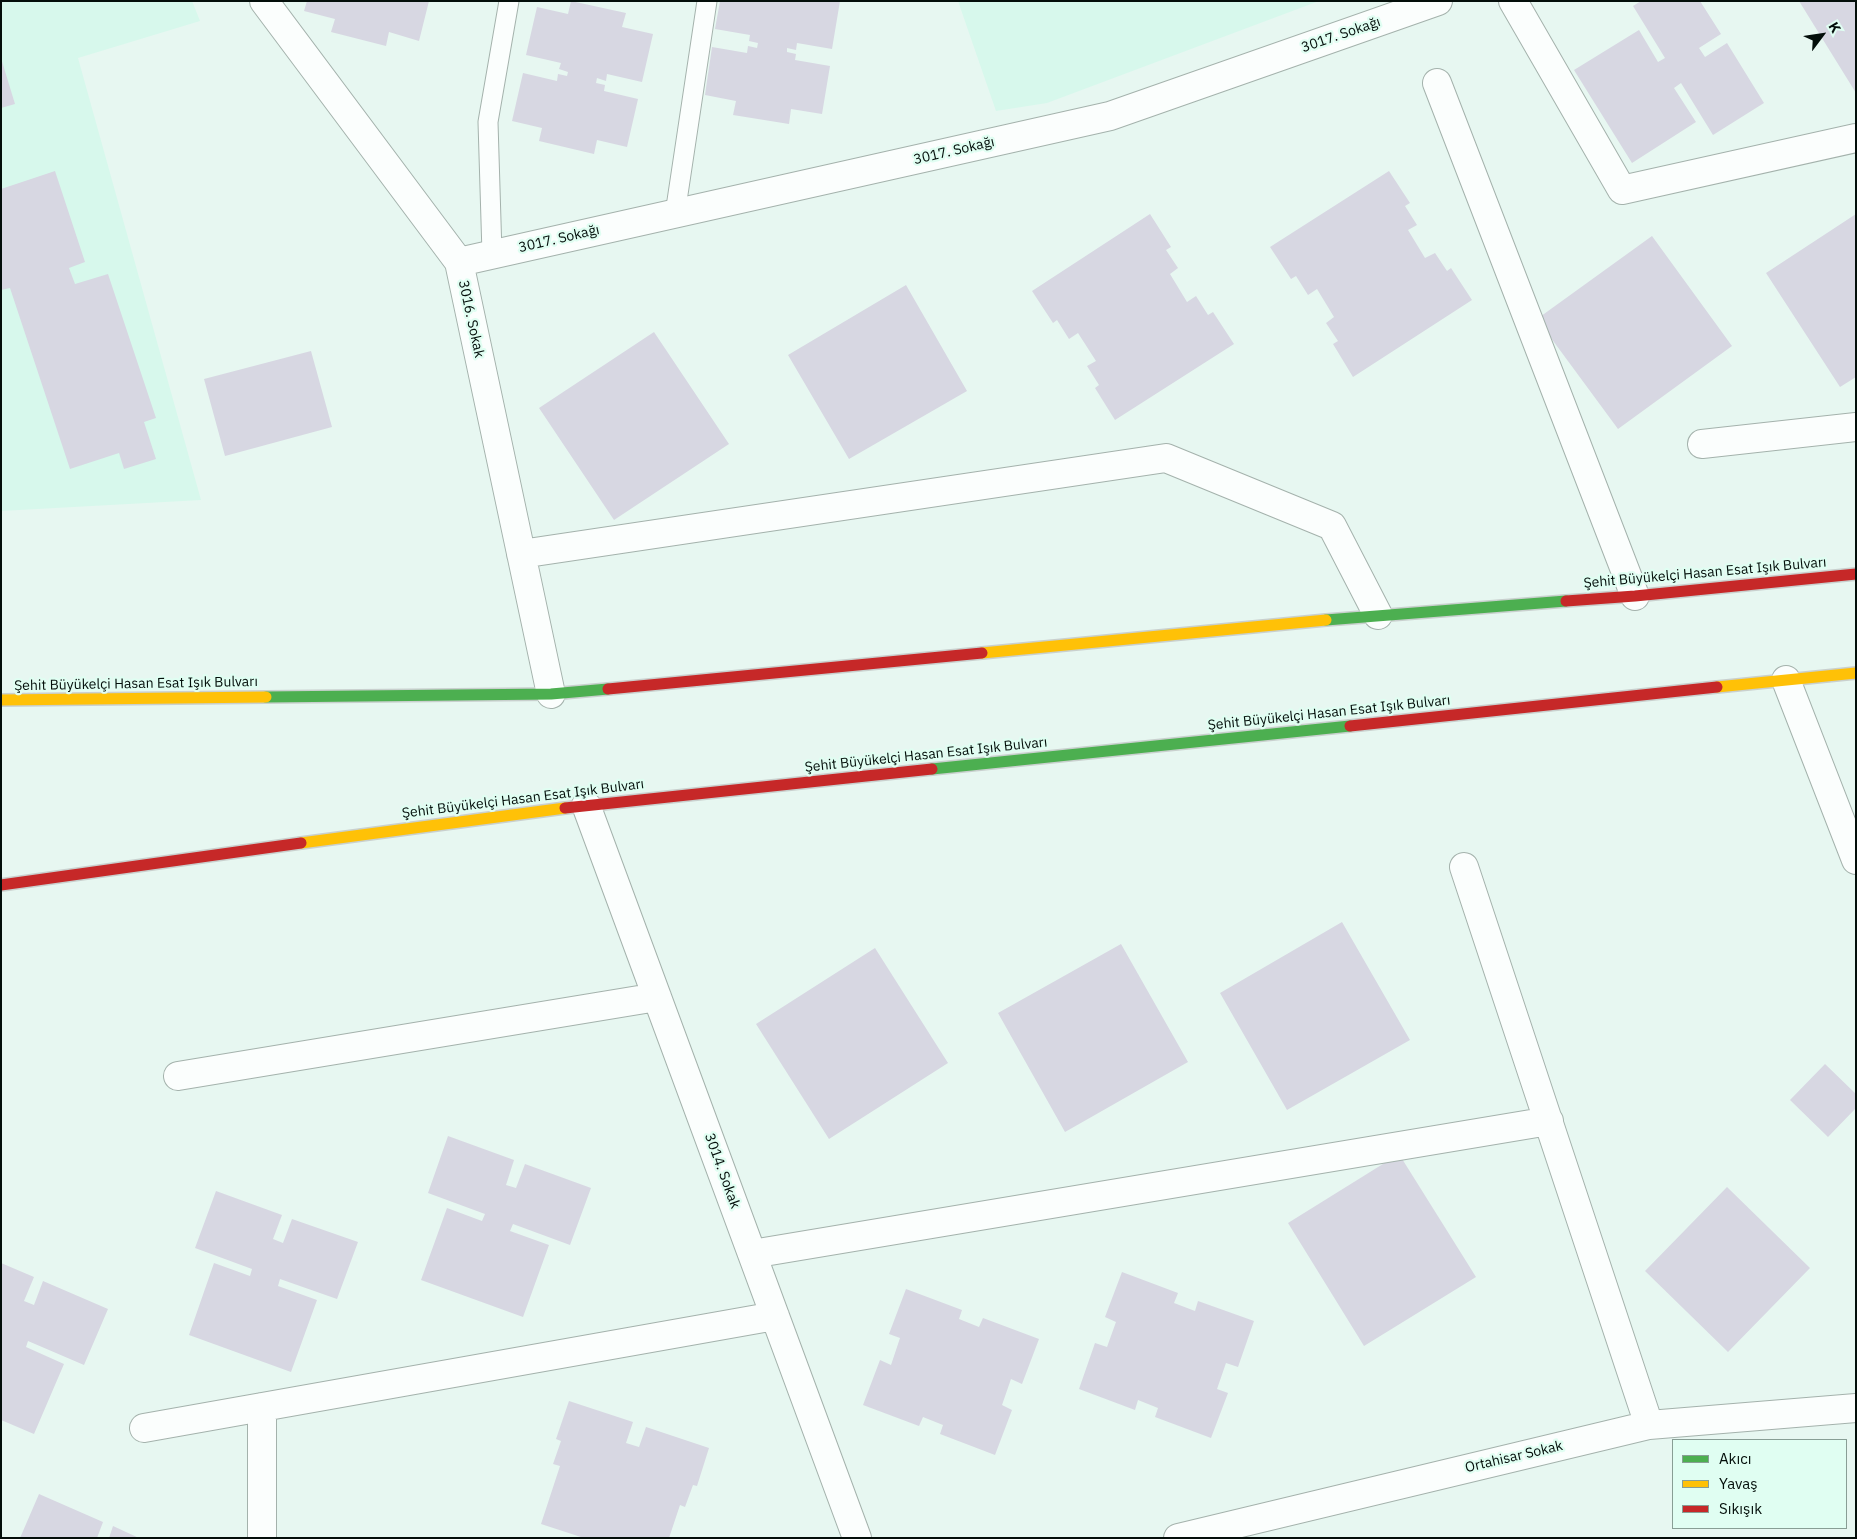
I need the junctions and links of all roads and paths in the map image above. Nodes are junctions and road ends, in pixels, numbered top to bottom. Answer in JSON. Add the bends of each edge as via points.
{"nodes":[{"id":1,"x":264,"y":1,"type":"edge"},
{"id":2,"x":509,"y":1,"type":"edge"},
{"id":3,"x":708,"y":1,"type":"edge"},
{"id":4,"x":1438,"y":1,"type":"edge"},
{"id":5,"x":1513,"y":1,"type":"edge"},
{"id":6,"x":1437,"y":83,"type":"dead end"},
{"id":7,"x":1856,"y":138,"type":"edge"},
{"id":8,"x":675,"y":214,"type":"junction"},
{"id":9,"x":492,"y":254,"type":"junction"},
{"id":10,"x":459,"y":262,"type":"junction"},
{"id":11,"x":1856,"y":427,"type":"edge"},
{"id":12,"x":1702,"y":444,"type":"dead end"},
{"id":13,"x":521,"y":554,"type":"junction"},
{"id":14,"x":1856,"y":574,"type":"edge"},
{"id":15,"x":1635,"y":596,"type":"junction"},
{"id":16,"x":1378,"y":616,"type":"junction"},
{"id":17,"x":1856,"y":673,"type":"edge"},
{"id":18,"x":1786,"y":680,"type":"junction"},
{"id":19,"x":551,"y":694,"type":"junction"},
{"id":20,"x":1,"y":700,"type":"edge"},
{"id":21,"x":586,"y":804,"type":"junction"},
{"id":22,"x":1856,"y":860,"type":"edge"},
{"id":23,"x":1464,"y":867,"type":"dead end"},
{"id":24,"x":4,"y":886,"type":"edge"},
{"id":25,"x":657,"y":998,"type":"junction"},
{"id":26,"x":178,"y":1076,"type":"dead end"},
{"id":27,"x":1549,"y":1121,"type":"junction"},
{"id":28,"x":752,"y":1254,"type":"junction"},
{"id":29,"x":775,"y":1316,"type":"junction"},
{"id":30,"x":262,"y":1407,"type":"junction"},
{"id":31,"x":1856,"y":1408,"type":"edge"},
{"id":32,"x":1649,"y":1425,"type":"junction"},
{"id":33,"x":144,"y":1428,"type":"dead end"},
{"id":34,"x":262,"y":1538,"type":"edge"},
{"id":35,"x":857,"y":1538,"type":"edge"},
{"id":36,"x":1178,"y":1538,"type":"edge"}],
"edges":[{"from":1,"to":10,"type":"street","name":"3016. Sokak"},
{"from":2,"to":9,"type":"lane","via":[[488,122]]},
{"from":3,"to":8,"type":"lane"},
{"from":4,"to":8,"type":"street","name":"3017. Sokağı","via":[[1110,116]]},
{"from":5,"to":7,"type":"street","via":[[1622,190]]},
{"from":6,"to":15,"type":"street"},
{"from":8,"to":9,"type":"street","name":"3017. Sokağı"},
{"from":9,"to":10,"type":"street","name":"3017. Sokağı"},
{"from":10,"to":13,"type":"street","name":"3016. Sokak"},
{"from":11,"to":12,"type":"street"},
{"from":13,"to":16,"type":"street","via":[[1166,458],[1332,526]]},
{"from":13,"to":19,"type":"street","name":"3016. Sokak"},
{"from":14,"to":15,"type":"main road","name":"Şehit Büyükelçi Hasan Esat Işık Bulvarı"},
{"from":15,"to":16,"type":"main road","name":"Şehit Büyükelçi Hasan Esat Işık Bulvarı"},
{"from":16,"to":19,"type":"main road","name":"Şehit Büyükelçi Hasan Esat Işık Bulvarı"},
{"from":17,"to":18,"type":"main road","name":"Şehit Büyükelçi Hasan Esat Işık Bulvarı"},
{"from":18,"to":21,"type":"main road","name":"Şehit Büyükelçi Hasan Esat Işık Bulvarı"},
{"from":18,"to":22,"type":"street"},
{"from":19,"to":20,"type":"main road","name":"Şehit Büyükelçi Hasan Esat Işık Bulvarı"},
{"from":21,"to":24,"type":"main road","name":"Şehit Büyükelçi Hasan Esat Işık Bulvarı"},
{"from":21,"to":25,"type":"street","name":"3014. Sokak"},
{"from":23,"to":27,"type":"street"},
{"from":25,"to":26,"type":"street"},
{"from":25,"to":28,"type":"street","name":"3014. Sokak"},
{"from":27,"to":28,"type":"street"},
{"from":27,"to":32,"type":"street"},
{"from":28,"to":29,"type":"street","name":"3014. Sokak"},
{"from":29,"to":30,"type":"street"},
{"from":29,"to":35,"type":"street","name":"3014. Sokak"},
{"from":30,"to":33,"type":"street"},
{"from":30,"to":34,"type":"street"},
{"from":31,"to":32,"type":"street","name":"Ortahisar Sokak"},
{"from":32,"to":36,"type":"street","name":"Ortahisar Sokak"}]}
